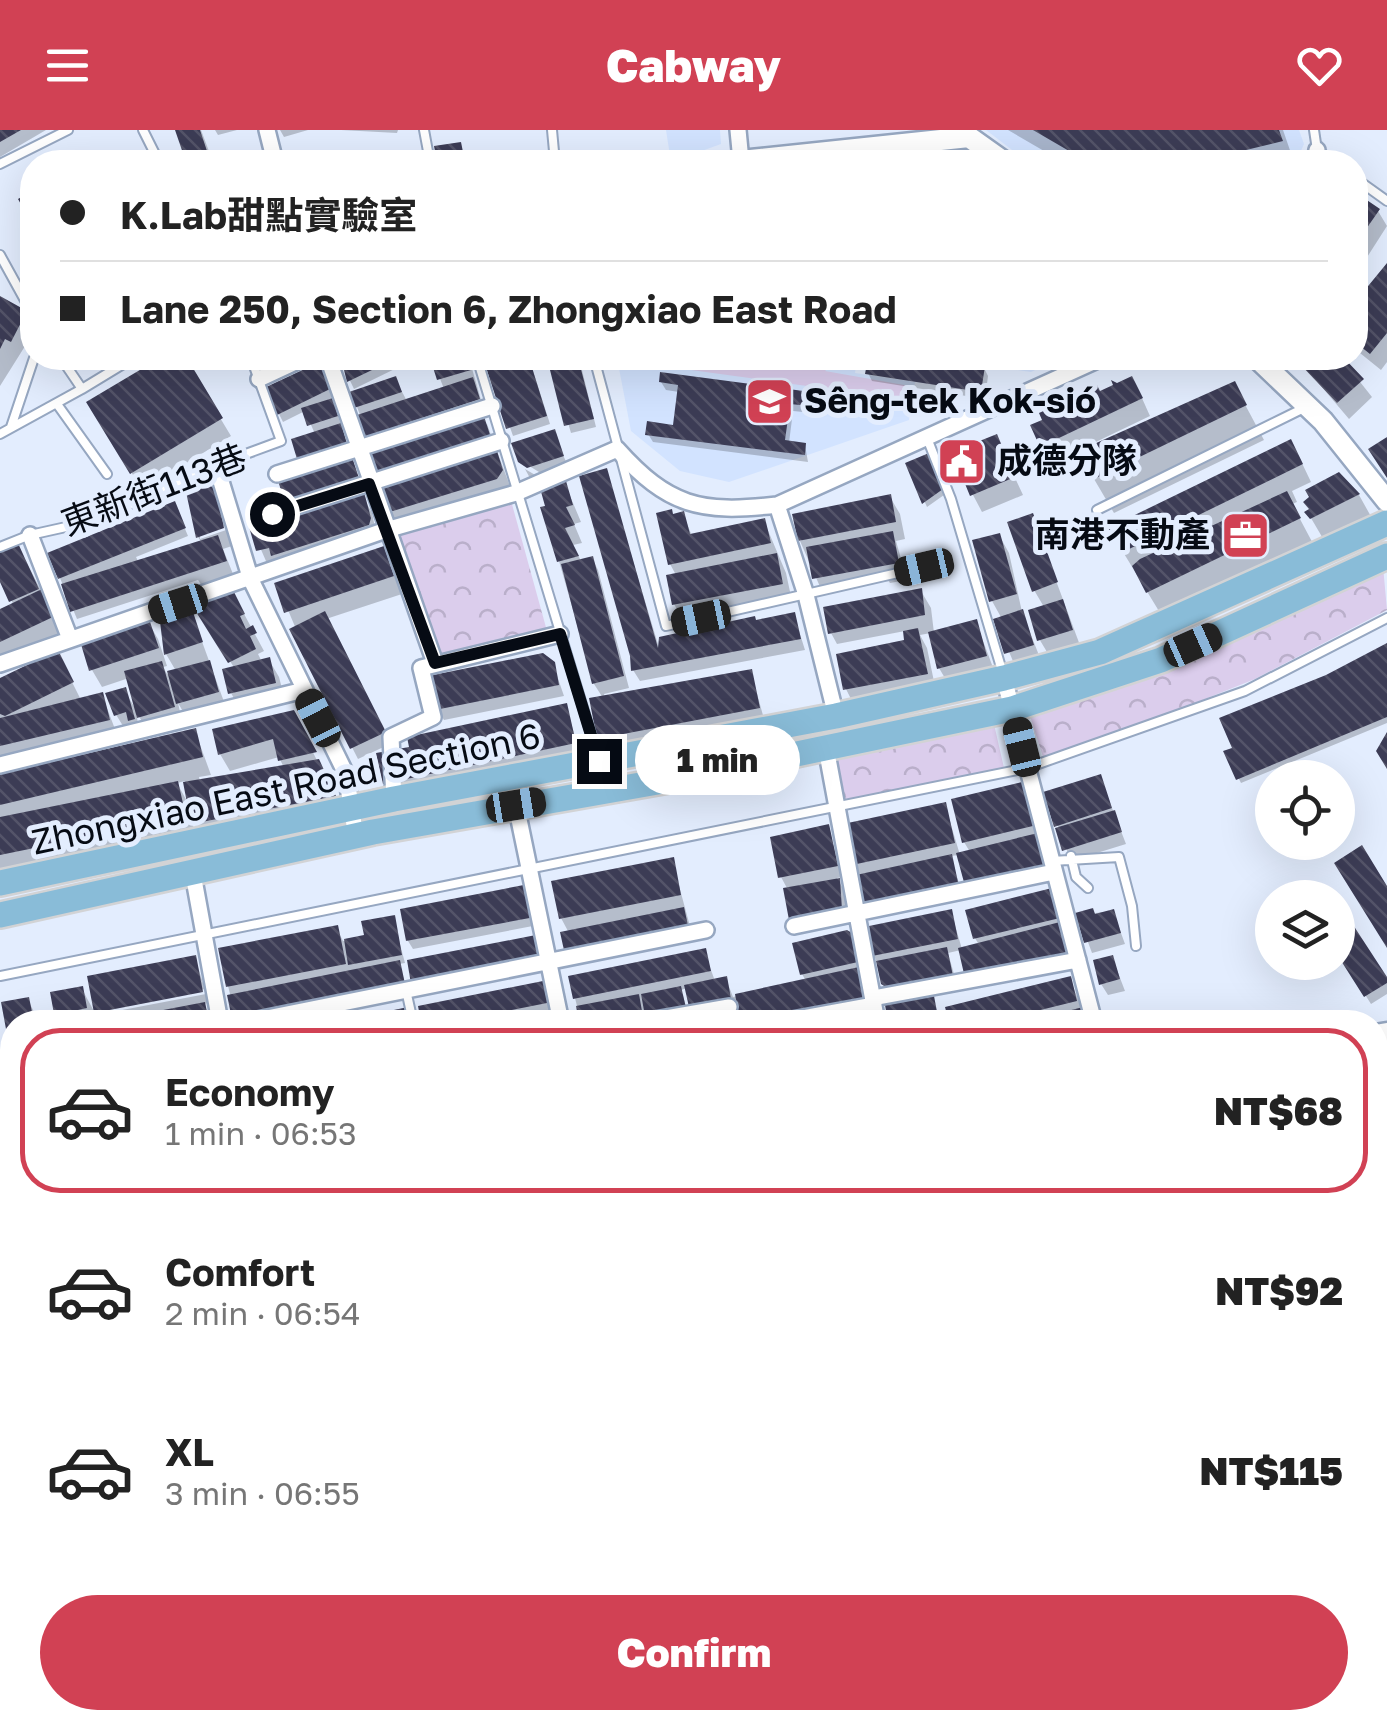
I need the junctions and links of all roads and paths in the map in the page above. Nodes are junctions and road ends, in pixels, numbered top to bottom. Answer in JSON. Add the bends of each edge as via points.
{"nodes":[{"id":1,"x":68,"y":130,"type":"edge"},
{"id":2,"x":968,"y":134,"type":"edge"},
{"id":3,"x":28,"y":150,"type":"edge"},
{"id":4,"x":837,"y":150,"type":"edge"},
{"id":5,"x":989,"y":150,"type":"edge"},
{"id":6,"x":0,"y":255,"type":"edge"},
{"id":7,"x":20,"y":291,"type":"edge"},
{"id":8,"x":30,"y":370,"type":"edge"},
{"id":9,"x":69,"y":370,"type":"edge"},
{"id":10,"x":113,"y":370,"type":"edge"},
{"id":11,"x":255,"y":370,"type":"edge"},
{"id":12,"x":278,"y":370,"type":"edge"},
{"id":13,"x":332,"y":370,"type":"edge"},
{"id":14,"x":481,"y":370,"type":"edge"},
{"id":15,"x":597,"y":370,"type":"edge"},
{"id":16,"x":1076,"y":370,"type":"edge"},
{"id":17,"x":1270,"y":370,"type":"edge"},
{"id":18,"x":259,"y":379,"type":"junction"},
{"id":19,"x":82,"y":389,"type":"junction"},
{"id":20,"x":56,"y":404,"type":"junction"},
{"id":21,"x":492,"y":406,"type":"junction"},
{"id":22,"x":1308,"y":406,"type":"junction"},
{"id":23,"x":12,"y":427,"type":"junction"},
{"id":24,"x":0,"y":434,"type":"edge"},
{"id":25,"x":927,"y":438,"type":"junction"},
{"id":26,"x":501,"y":441,"type":"junction"},
{"id":27,"x":617,"y":449,"type":"junction"},
{"id":28,"x":357,"y":450,"type":"junction"},
{"id":29,"x":216,"y":465,"type":"junction"},
{"id":30,"x":107,"y":474,"type":"dead end"},
{"id":31,"x":277,"y":474,"type":"dead end"},
{"id":32,"x":369,"y":484,"type":"junction"},
{"id":33,"x":516,"y":493,"type":"junction"},
{"id":34,"x":1387,"y":501,"type":"edge"},
{"id":35,"x":777,"y":505,"type":"junction"},
{"id":36,"x":1097,"y":510,"type":"dead end"},
{"id":37,"x":272,"y":514,"type":"dead end"},
{"id":38,"x":1387,"y":523,"type":"edge"},
{"id":39,"x":386,"y":530,"type":"junction"},
{"id":40,"x":30,"y":535,"type":"junction"},
{"id":41,"x":0,"y":547,"type":"edge"},
{"id":42,"x":1387,"y":556,"type":"edge"},
{"id":43,"x":924,"y":567,"type":"dead end"},
{"id":44,"x":251,"y":580,"type":"junction"},
{"id":45,"x":806,"y":595,"type":"junction"},
{"id":46,"x":1387,"y":618,"type":"edge"},
{"id":47,"x":560,"y":634,"type":"junction"},
{"id":48,"x":70,"y":639,"type":"junction"},
{"id":49,"x":435,"y":663,"type":"junction"},
{"id":50,"x":0,"y":664,"type":"edge"},
{"id":51,"x":1004,"y":678,"type":"junction"},
{"id":52,"x":304,"y":690,"type":"junction"},
{"id":53,"x":1012,"y":709,"type":"junction"},
{"id":54,"x":836,"y":716,"type":"junction"},
{"id":55,"x":826,"y":748,"type":"junction"},
{"id":56,"x":599,"y":761,"type":"junction"},
{"id":57,"x":0,"y":765,"type":"edge"},
{"id":58,"x":1028,"y":768,"type":"junction"},
{"id":59,"x":394,"y":799,"type":"junction"},
{"id":60,"x":516,"y":805,"type":"junction"},
{"id":61,"x":837,"y":806,"type":"junction"},
{"id":62,"x":351,"y":810,"type":"junction"},
{"id":63,"x":356,"y":837,"type":"junction"},
{"id":64,"x":1071,"y":856,"type":"junction"},
{"id":65,"x":1053,"y":866,"type":"junction"},
{"id":66,"x":532,"y":871,"type":"junction"},
{"id":67,"x":193,"y":874,"type":"junction"},
{"id":68,"x":0,"y":883,"type":"edge"},
{"id":69,"x":1088,"y":888,"type":"dead end"},
{"id":70,"x":0,"y":915,"type":"edge"},
{"id":71,"x":858,"y":916,"type":"junction"},
{"id":72,"x":794,"y":926,"type":"dead end"},
{"id":73,"x":706,"y":930,"type":"dead end"},
{"id":74,"x":204,"y":932,"type":"junction"},
{"id":75,"x":1136,"y":946,"type":"dead end"},
{"id":76,"x":1078,"y":960,"type":"junction"},
{"id":77,"x":549,"y":962,"type":"junction"},
{"id":78,"x":0,"y":976,"type":"edge"},
{"id":79,"x":406,"y":990,"type":"junction"},
{"id":80,"x":874,"y":1002,"type":"junction"},
{"id":81,"x":729,"y":1007,"type":"dead end"},
{"id":82,"x":218,"y":1010,"type":"edge"},
{"id":83,"x":306,"y":1010,"type":"edge"},
{"id":84,"x":410,"y":1010,"type":"edge"},
{"id":85,"x":559,"y":1010,"type":"edge"},
{"id":86,"x":712,"y":1010,"type":"edge"},
{"id":87,"x":837,"y":1010,"type":"edge"},
{"id":88,"x":875,"y":1010,"type":"edge"},
{"id":89,"x":1091,"y":1010,"type":"edge"}],
"edges":[{"from":1,"to":3,"type":"lane"},
{"from":2,"to":4,"type":"street"},
{"from":2,"to":5,"type":"street"},
{"from":6,"to":7,"type":"lane"},
{"from":8,"to":23,"type":"lane"},
{"from":9,"to":19,"type":"lane"},
{"from":10,"to":19,"type":"lane"},
{"from":11,"to":18,"type":"lane","name":"東新街113巷"},
{"from":12,"to":18,"type":"street"},
{"from":13,"to":28,"type":"street"},
{"from":14,"to":21,"type":"lane"},
{"from":15,"to":27,"type":"lane"},
{"from":16,"to":25,"type":"street"},
{"from":17,"to":22,"type":"street"},
{"from":18,"to":29,"type":"lane","name":"東新街113巷","via":[[281,441]]},
{"from":19,"to":20,"type":"lane"},
{"from":20,"to":23,"type":"lane"},
{"from":20,"to":30,"type":"lane"},
{"from":21,"to":26,"type":"lane"},
{"from":21,"to":28,"type":"street"},
{"from":22,"to":34,"type":"street"},
{"from":22,"to":36,"type":"lane"},
{"from":23,"to":24,"type":"lane"},
{"from":25,"to":35,"type":"street"},
{"from":25,"to":51,"type":"lane"},
{"from":26,"to":32,"type":"street"},
{"from":26,"to":33,"type":"lane"},
{"from":27,"to":33,"type":"street"},
{"from":27,"to":35,"type":"street","via":[[652,488],[700,506]]},
{"from":27,"to":45,"type":"lane","via":[[666,626]]},
{"from":28,"to":31,"type":"street"},
{"from":28,"to":32,"type":"street"},
{"from":29,"to":40,"type":"lane","name":"東新街113巷","via":[[110,515]]},
{"from":29,"to":44,"type":"street"},
{"from":32,"to":37,"type":"street"},
{"from":32,"to":39,"type":"street"},
{"from":33,"to":39,"type":"street"},
{"from":33,"to":47,"type":"lane"},
{"from":35,"to":45,"type":"street"},
{"from":38,"to":51,"type":"main road","name":"Zhongxiao East Road Section 6","via":[[1100,652]]},
{"from":39,"to":44,"type":"street"},
{"from":39,"to":49,"type":"street"},
{"from":40,"to":41,"type":"lane","name":"東新街113巷"},
{"from":40,"to":48,"type":"street"},
{"from":42,"to":53,"type":"main road","name":"Zhongxiao East Road Section 6","via":[[1161,660]]},
{"from":43,"to":45,"type":"lane"},
{"from":44,"to":48,"type":"street"},
{"from":44,"to":52,"type":"street"},
{"from":45,"to":54,"type":"street"},
{"from":46,"to":58,"type":"lane","via":[[1245,691]]},
{"from":47,"to":49,"type":"street"},
{"from":47,"to":56,"type":"lane"},
{"from":48,"to":50,"type":"street"},
{"from":49,"to":59,"type":"street","via":[[421,668],[433,716],[391,736]]},
{"from":51,"to":53,"type":"street"},
{"from":51,"to":54,"type":"main road","name":"Zhongxiao East Road Section 6"},
{"from":52,"to":57,"type":"street"},
{"from":52,"to":62,"type":"street","via":[[346,774]]},
{"from":53,"to":55,"type":"main road","name":"Zhongxiao East Road Section 6"},
{"from":53,"to":58,"type":"street"},
{"from":54,"to":56,"type":"main road","name":"Zhongxiao East Road Section 6"},
{"from":55,"to":60,"type":"main road","name":"Zhongxiao East Road Section 6"},
{"from":55,"to":61,"type":"street"},
{"from":56,"to":59,"type":"main road","name":"Zhongxiao East Road Section 6"},
{"from":58,"to":61,"type":"lane"},
{"from":58,"to":65,"type":"street"},
{"from":59,"to":62,"type":"main road","name":"Zhongxiao East Road Section 6"},
{"from":60,"to":63,"type":"main road","name":"Zhongxiao East Road Section 6"},
{"from":60,"to":66,"type":"street"},
{"from":61,"to":66,"type":"lane"},
{"from":61,"to":71,"type":"street"},
{"from":62,"to":63,"type":"street"},
{"from":62,"to":68,"type":"main road","name":"Zhongxiao East Road Section 6"},
{"from":63,"to":67,"type":"main road","name":"Zhongxiao East Road Section 6"},
{"from":64,"to":65,"type":"lane"},
{"from":64,"to":69,"type":"lane","via":[[1076,877]]},
{"from":64,"to":75,"type":"lane","via":[[1118,856]]},
{"from":65,"to":71,"type":"street"},
{"from":65,"to":76,"type":"street"},
{"from":66,"to":74,"type":"lane"},
{"from":66,"to":77,"type":"street"},
{"from":67,"to":70,"type":"main road","name":"Zhongxiao East Road Section 6"},
{"from":67,"to":74,"type":"street"},
{"from":71,"to":72,"type":"street"},
{"from":71,"to":80,"type":"street"},
{"from":73,"to":77,"type":"street"},
{"from":74,"to":78,"type":"lane"},
{"from":74,"to":82,"type":"street"},
{"from":76,"to":80,"type":"street"},
{"from":76,"to":89,"type":"street"},
{"from":77,"to":79,"type":"street"},
{"from":77,"to":85,"type":"street"},
{"from":79,"to":83,"type":"street"},
{"from":79,"to":84,"type":"lane"},
{"from":80,"to":87,"type":"street"},
{"from":80,"to":88,"type":"street"},
{"from":81,"to":86,"type":"street"}]}
